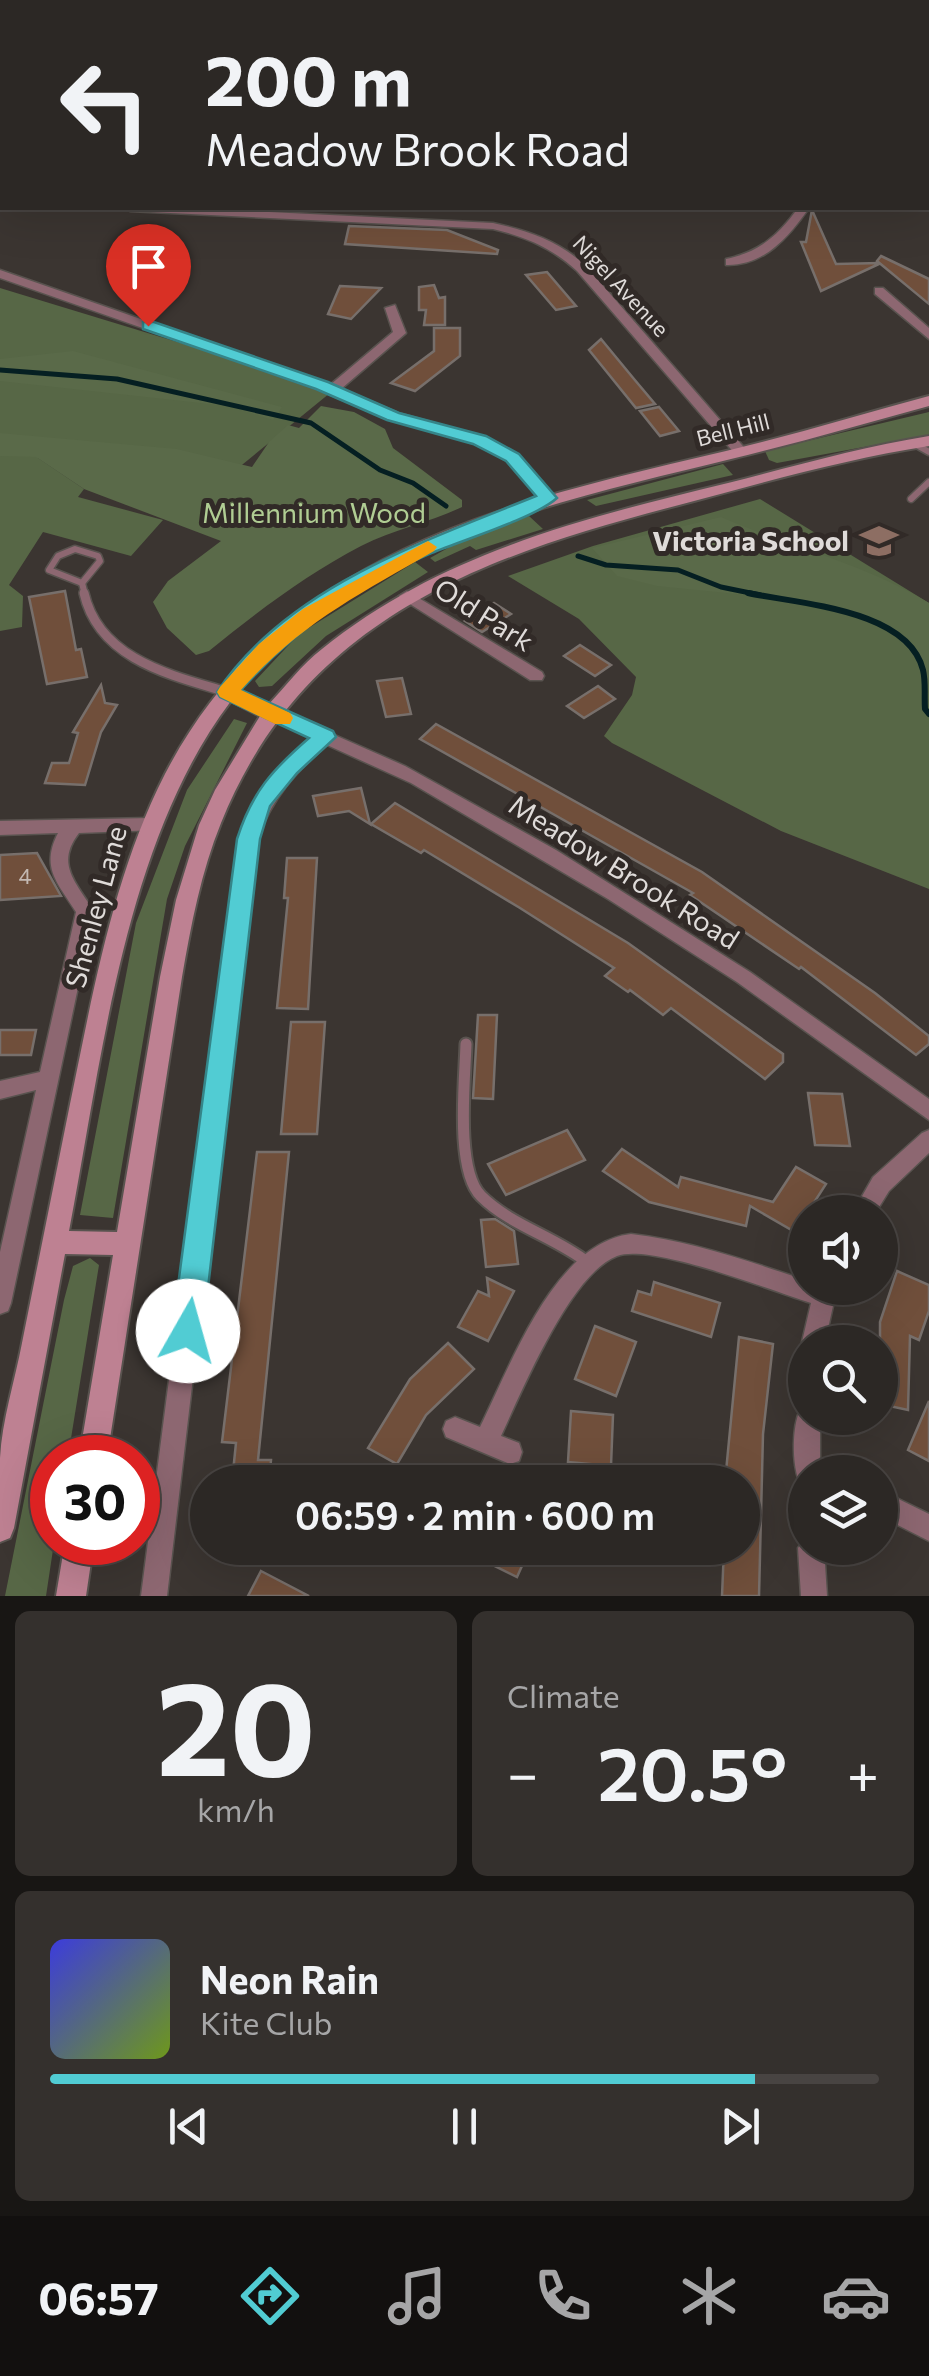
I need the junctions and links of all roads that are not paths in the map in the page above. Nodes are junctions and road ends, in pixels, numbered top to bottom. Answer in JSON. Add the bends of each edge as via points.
{"nodes":[{"id":1,"x":170,"y":210,"type":"edge"},
{"id":2,"x":803,"y":210,"type":"edge"},
{"id":3,"x":730,"y":262,"type":"dead end"},
{"id":4,"x":0,"y":274,"type":"edge"},
{"id":5,"x":879,"y":291,"type":"dead end"},
{"id":6,"x":391,"y":308,"type":"dead end"},
{"id":7,"x":926,"y":328,"type":"edge"},
{"id":8,"x":332,"y":390,"type":"junction"},
{"id":9,"x":929,"y":401,"type":"edge"},
{"id":10,"x":921,"y":442,"type":"edge"},
{"id":11,"x":742,"y":452,"type":"junction"},
{"id":12,"x":929,"y":452,"type":"edge"},
{"id":13,"x":766,"y":478,"type":"junction"},
{"id":14,"x":929,"y":482,"type":"edge"},
{"id":15,"x":548,"y":498,"type":"junction"},
{"id":16,"x":911,"y":498,"type":"dead end"},
{"id":17,"x":572,"y":527,"type":"junction"},
{"id":18,"x":82,"y":583,"type":"junction"},
{"id":19,"x":407,"y":596,"type":"junction"},
{"id":20,"x":536,"y":676,"type":"dead end"},
{"id":21,"x":227,"y":692,"type":"junction"},
{"id":22,"x":271,"y":713,"type":"junction"},
{"id":23,"x":325,"y":737,"type":"junction"},
{"id":24,"x":74,"y":826,"type":"junction"},
{"id":25,"x":151,"y":826,"type":"junction"},
{"id":26,"x":0,"y":828,"type":"edge"},
{"id":27,"x":466,"y":1044,"type":"dead end"},
{"id":28,"x":50,"y":1078,"type":"junction"},
{"id":29,"x":0,"y":1090,"type":"edge"},
{"id":30,"x":929,"y":1112,"type":"edge"},
{"id":31,"x":929,"y":1138,"type":"edge"},
{"id":32,"x":874,"y":1195,"type":"edge"},
{"id":33,"x":54,"y":1242,"type":"junction"},
{"id":34,"x":128,"y":1244,"type":"junction"},
{"id":35,"x":588,"y":1262,"type":"junction"},
{"id":36,"x":788,"y":1282,"type":"edge"},
{"id":37,"x":0,"y":1303,"type":"edge"},
{"id":38,"x":455,"y":1429,"type":"dead end"},
{"id":39,"x":97,"y":1435,"type":"edge"},
{"id":40,"x":485,"y":1443,"type":"junction"},
{"id":41,"x":510,"y":1452,"type":"dead end"},
{"id":42,"x":898,"y":1512,"type":"edge"},
{"id":43,"x":0,"y":1528,"type":"edge"},
{"id":44,"x":929,"y":1528,"type":"edge"},
{"id":45,"x":76,"y":1565,"type":"edge"},
{"id":46,"x":812,"y":1565,"type":"edge"},
{"id":47,"x":71,"y":1596,"type":"edge"},
{"id":48,"x":154,"y":1596,"type":"edge"},
{"id":49,"x":814,"y":1596,"type":"edge"}],
"edges":[{"from":1,"to":11,"type":"street","name":"Nigel Avenue","via":[[493,226],[537,236],[581,268]]},
{"from":2,"to":3,"type":"street","via":[[781,240],[752,263]]},
{"from":4,"to":8,"type":"street"},
{"from":5,"to":7,"type":"street"},
{"from":6,"to":8,"type":"street","via":[[400,332]]},
{"from":8,"to":15,"type":"street","via":[[393,416],[480,440],[512,458]]},
{"from":9,"to":11,"type":"main road","name":"Bell Hill"},
{"from":10,"to":12,"type":"lane"},
{"from":10,"to":13,"type":"main road","name":"Bell Hill"},
{"from":11,"to":13,"type":"main road"},
{"from":11,"to":15,"type":"main road","name":"Bell Hill"},
{"from":13,"to":17,"type":"main road","name":"Bell Hill"},
{"from":14,"to":16,"type":"lane"},
{"from":15,"to":17,"type":"main road"},
{"from":15,"to":21,"type":"main road","name":"Shenley Lane","via":[[364,580],[266,649]]},
{"from":17,"to":19,"type":"main road","via":[[480,560]]},
{"from":18,"to":18,"type":"lane","via":[[98,556],[66,549],[49,570]]},
{"from":18,"to":21,"type":"lane","via":[[84,610],[124,654]]},
{"from":19,"to":20,"type":"street","name":"Old Park"},
{"from":19,"to":22,"type":"main road","via":[[336,644]]},
{"from":21,"to":22,"type":"main road"},
{"from":21,"to":25,"type":"main road","name":"Shenley Lane","via":[[169,780]]},
{"from":22,"to":23,"type":"street","name":"Meadow Brook Road"},
{"from":22,"to":34,"type":"main road","via":[[224,792],[190,890]]},
{"from":23,"to":30,"type":"street","name":"Meadow Brook Road","via":[[414,778],[651,917]]},
{"from":23,"to":48,"type":"street","via":[[260,804],[248,839]]},
{"from":24,"to":25,"type":"street"},
{"from":24,"to":26,"type":"street"},
{"from":24,"to":28,"type":"street","via":[[58,844],[57,864],[85,912]]},
{"from":25,"to":33,"type":"main road","name":"Shenley Lane","via":[[120,927]]},
{"from":27,"to":35,"type":"lane","via":[[468,1172],[477,1194]]},
{"from":28,"to":29,"type":"street"},
{"from":28,"to":37,"type":"street"},
{"from":31,"to":32,"type":"street"},
{"from":33,"to":34,"type":"main road"},
{"from":33,"to":43,"type":"main road","name":"Shenley Lane"},
{"from":34,"to":39,"type":"main road"},
{"from":35,"to":36,"type":"street","via":[[616,1245],[650,1244]]},
{"from":35,"to":40,"type":"street","via":[[560,1297]]},
{"from":38,"to":40,"type":"street"},
{"from":40,"to":41,"type":"street"},
{"from":42,"to":44,"type":"street"},
{"from":45,"to":47,"type":"main road"},
{"from":46,"to":49,"type":"street"}]}
